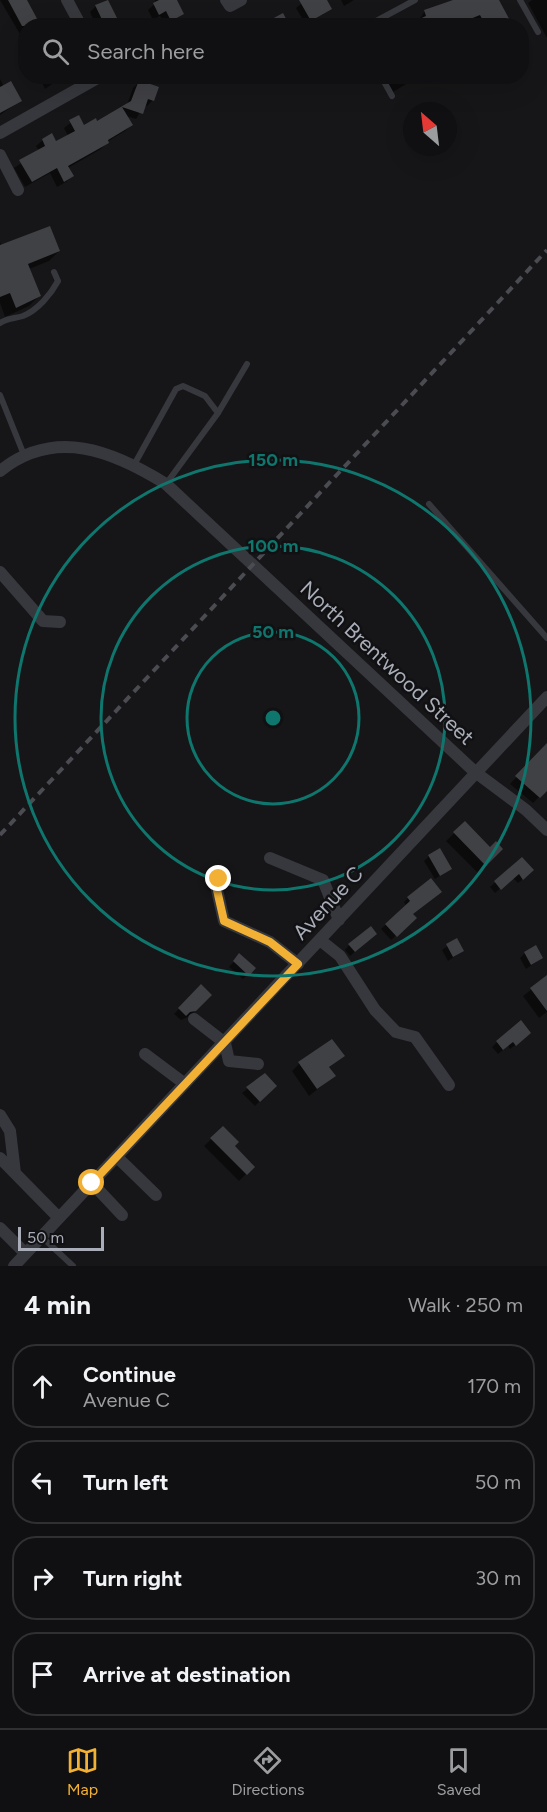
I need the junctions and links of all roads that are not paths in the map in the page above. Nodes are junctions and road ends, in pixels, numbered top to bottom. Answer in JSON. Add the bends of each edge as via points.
{"nodes":[{"id":1,"x":67,"y":0,"type":"edge"},
{"id":2,"x":226,"y":0,"type":"edge"},
{"id":3,"x":241,"y":0,"type":"edge"},
{"id":4,"x":415,"y":0,"type":"edge"},
{"id":5,"x":520,"y":0,"type":"edge"},
{"id":6,"x":77,"y":18,"type":"edge"},
{"id":7,"x":382,"y":18,"type":"edge"},
{"id":8,"x":538,"y":32,"type":"dead end"},
{"id":9,"x":89,"y":84,"type":"edge"},
{"id":10,"x":385,"y":84,"type":"edge"},
{"id":11,"x":392,"y":96,"type":"dead end"},
{"id":12,"x":0,"y":133,"type":"edge"},
{"id":13,"x":0,"y":155,"type":"edge"},
{"id":14,"x":18,"y":190,"type":"dead end"},
{"id":15,"x":54,"y":272,"type":"dead end"},
{"id":16,"x":0,"y":323,"type":"edge"},
{"id":17,"x":247,"y":364,"type":"dead end"},
{"id":18,"x":0,"y":395,"type":"edge"},
{"id":19,"x":218,"y":413,"type":"junction"},
{"id":20,"x":24,"y":455,"type":"junction"},
{"id":21,"x":134,"y":465,"type":"junction"},
{"id":22,"x":0,"y":471,"type":"edge"},
{"id":23,"x":166,"y":484,"type":"junction"},
{"id":24,"x":429,"y":504,"type":"dead end"},
{"id":25,"x":0,"y":572,"type":"edge"},
{"id":26,"x":60,"y":621,"type":"dead end"},
{"id":27,"x":547,"y":638,"type":"edge"},
{"id":28,"x":547,"y":697,"type":"edge"},
{"id":29,"x":475,"y":772,"type":"junction"},
{"id":30,"x":547,"y":830,"type":"edge"},
{"id":31,"x":270,"y":858,"type":"dead end"},
{"id":32,"x":219,"y":879,"type":"dead end"},
{"id":33,"x":339,"y":920,"type":"junction"},
{"id":34,"x":320,"y":940,"type":"junction"},
{"id":35,"x":298,"y":964,"type":"junction"},
{"id":36,"x":194,"y":1019,"type":"dead end"},
{"id":37,"x":223,"y":1042,"type":"junction"},
{"id":38,"x":145,"y":1054,"type":"dead end"},
{"id":39,"x":258,"y":1064,"type":"dead end"},
{"id":40,"x":185,"y":1084,"type":"junction"},
{"id":41,"x":449,"y":1085,"type":"dead end"},
{"id":42,"x":0,"y":1115,"type":"edge"},
{"id":43,"x":117,"y":1157,"type":"junction"},
{"id":44,"x":0,"y":1158,"type":"edge"},
{"id":45,"x":15,"y":1173,"type":"junction"},
{"id":46,"x":92,"y":1183,"type":"junction"},
{"id":47,"x":156,"y":1195,"type":"dead end"},
{"id":48,"x":122,"y":1215,"type":"dead end"},
{"id":49,"x":59,"y":1218,"type":"junction"},
{"id":50,"x":0,"y":1228,"type":"edge"},
{"id":51,"x":42,"y":1236,"type":"junction"},
{"id":52,"x":25,"y":1254,"type":"junction"},
{"id":53,"x":14,"y":1266,"type":"edge"},
{"id":54,"x":73,"y":1266,"type":"edge"}],
"edges":[{"from":1,"to":6,"type":"street"},
{"from":2,"to":3,"type":"street","via":[[230,6]]},
{"from":4,"to":7,"type":"lane"},
{"from":5,"to":8,"type":"lane"},
{"from":9,"to":12,"type":"street"},
{"from":10,"to":11,"type":"lane"},
{"from":13,"to":14,"type":"street"},
{"from":15,"to":16,"type":"lane","via":[[58,280],[50,296],[24,316],[9,317]]},
{"from":17,"to":19,"type":"lane"},
{"from":18,"to":20,"type":"lane"},
{"from":19,"to":21,"type":"lane","via":[[199,392],[183,386],[176,389]]},
{"from":19,"to":23,"type":"lane"},
{"from":20,"to":21,"type":"street","name":"North Brentwood Street","via":[[83,446]]},
{"from":20,"to":22,"type":"street","name":"North Brentwood Street"},
{"from":21,"to":23,"type":"street","name":"North Brentwood Street"},
{"from":23,"to":29,"type":"street","name":"North Brentwood Street"},
{"from":24,"to":27,"type":"lane"},
{"from":25,"to":26,"type":"street","via":[[43,621]]},
{"from":28,"to":29,"type":"street","name":"Avenue C"},
{"from":29,"to":30,"type":"street","name":"North Brentwood Street"},
{"from":29,"to":33,"type":"street","name":"Avenue C"},
{"from":31,"to":33,"type":"street","via":[[323,880]]},
{"from":32,"to":35,"type":"street","via":[[217,890],[224,921],[270,942]]},
{"from":33,"to":34,"type":"street","name":"Avenue C"},
{"from":34,"to":35,"type":"street","name":"Avenue C"},
{"from":34,"to":41,"type":"street","via":[[340,956],[375,1010],[396,1032],[416,1037]]},
{"from":35,"to":37,"type":"street","name":"Avenue C"},
{"from":36,"to":37,"type":"street"},
{"from":37,"to":39,"type":"street","via":[[229,1061]]},
{"from":37,"to":40,"type":"street","name":"Avenue C"},
{"from":38,"to":40,"type":"street"},
{"from":40,"to":43,"type":"street","name":"Avenue C"},
{"from":42,"to":45,"type":"street","via":[[10,1131]]},
{"from":43,"to":46,"type":"street","name":"Avenue C"},
{"from":43,"to":47,"type":"street"},
{"from":44,"to":45,"type":"street"},
{"from":45,"to":49,"type":"street"},
{"from":46,"to":48,"type":"street"},
{"from":46,"to":49,"type":"street","name":"Avenue C"},
{"from":49,"to":51,"type":"street","name":"Avenue C"},
{"from":50,"to":52,"type":"street"},
{"from":51,"to":52,"type":"street","name":"Avenue C"},
{"from":51,"to":54,"type":"lane"},
{"from":52,"to":53,"type":"street","name":"Avenue C"}]}
